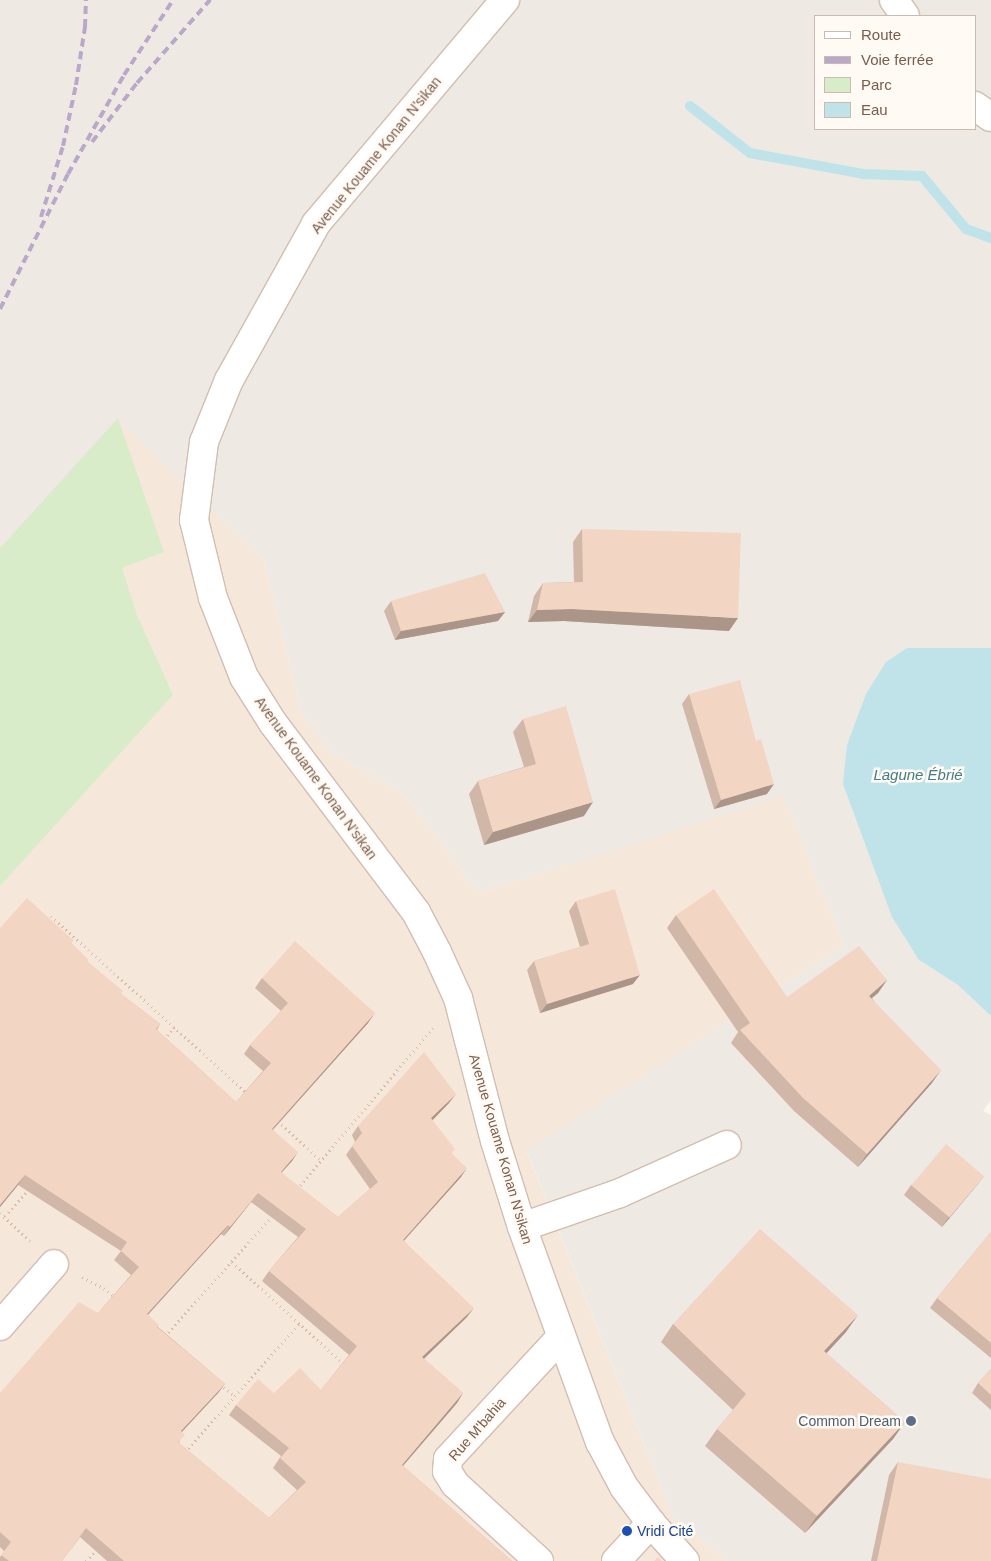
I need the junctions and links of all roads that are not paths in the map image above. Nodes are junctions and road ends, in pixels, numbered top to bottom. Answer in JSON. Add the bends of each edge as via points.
{"nodes":[{"id":1,"x":505,"y":0,"type":"edge"},
{"id":2,"x":894,"y":0,"type":"edge"},
{"id":3,"x":904,"y":15,"type":"edge"},
{"id":4,"x":976,"y":107,"type":"edge"},
{"id":5,"x":991,"y":117,"type":"edge"},
{"id":6,"x":727,"y":1145,"type":"dead end"},
{"id":7,"x":522,"y":1227,"type":"junction"},
{"id":8,"x":54,"y":1264,"type":"road end"},
{"id":9,"x":0,"y":1326,"type":"edge"},
{"id":10,"x":560,"y":1338,"type":"junction"},
{"id":11,"x":651,"y":1523,"type":"junction"},
{"id":12,"x":539,"y":1561,"type":"edge"},
{"id":13,"x":616,"y":1561,"type":"edge"},
{"id":14,"x":685,"y":1561,"type":"edge"}],
"edges":[{"from":1,"to":7,"type":"street","name":"Avenue Kouame Konan N'sikan","via":[[316,224],[229,380],[204,442],[194,520],[212,598],[244,677],[272,723],[416,912],[458,998],[495,1141]]},
{"from":2,"to":3,"type":"street"},
{"from":4,"to":5,"type":"street"},
{"from":6,"to":7,"type":"street","via":[[620,1193]]},
{"from":7,"to":10,"type":"street","name":"Avenue Kouame Konan N'sikan"},
{"from":8,"to":9,"type":"street"},
{"from":10,"to":11,"type":"street","name":"Avenue Kouame Konan N'sikan","via":[[600,1442],[624,1487]]},
{"from":10,"to":12,"type":"street","name":"Rue M'bahia","via":[[448,1458],[447,1472],[455,1484]]},
{"from":11,"to":13,"type":"street"},
{"from":11,"to":14,"type":"street","name":"Avenue Kouame Konan N'sikan"}]}
